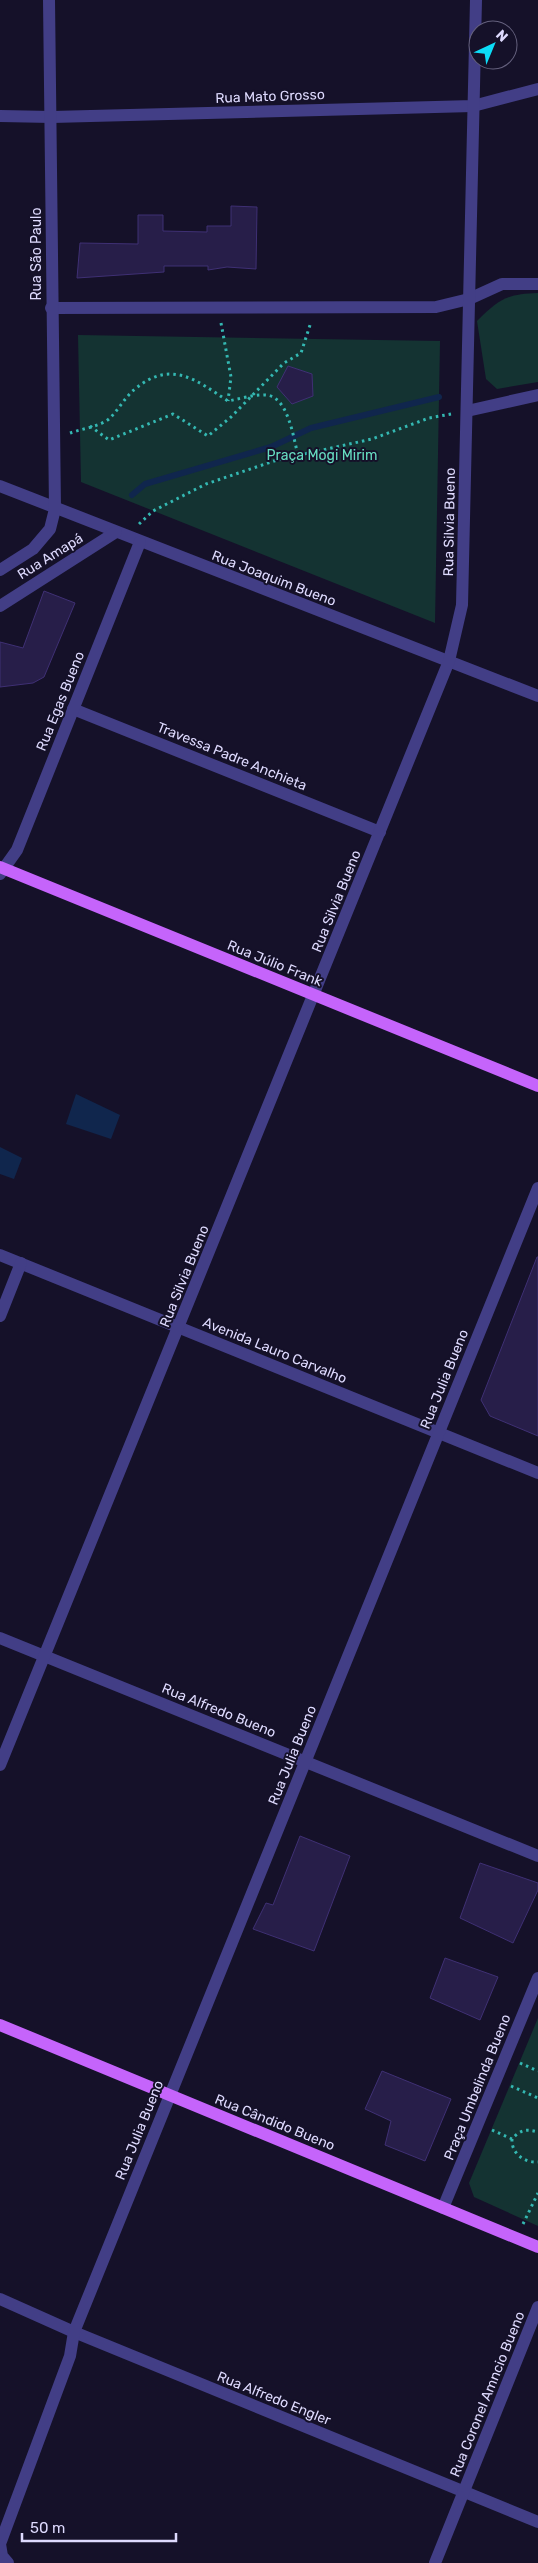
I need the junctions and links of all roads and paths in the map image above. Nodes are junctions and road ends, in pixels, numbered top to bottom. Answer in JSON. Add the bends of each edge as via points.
{"nodes":[{"id":1,"x":49,"y":0,"type":"edge"},
{"id":2,"x":476,"y":0,"type":"edge"},
{"id":3,"x":538,"y":89,"type":"edge"},
{"id":4,"x":474,"y":106,"type":"junction"},
{"id":5,"x":0,"y":116,"type":"edge"},
{"id":6,"x":52,"y":117,"type":"junction"},
{"id":7,"x":538,"y":284,"type":"edge"},
{"id":8,"x":469,"y":299,"type":"junction"},
{"id":9,"x":317,"y":307,"type":"junction"},
{"id":10,"x":51,"y":308,"type":"junction"},
{"id":11,"x":217,"y":308,"type":"junction"},
{"id":12,"x":538,"y":395,"type":"edge"},
{"id":13,"x":250,"y":397,"type":"junction"},
{"id":14,"x":228,"y":401,"type":"junction"},
{"id":15,"x":467,"y":411,"type":"junction"},
{"id":16,"x":90,"y":426,"type":"junction"},
{"id":17,"x":53,"y":438,"type":"junction"},
{"id":18,"x":298,"y":455,"type":"junction"},
{"id":19,"x":0,"y":486,"type":"edge"},
{"id":20,"x":54,"y":509,"type":"junction"},
{"id":21,"x":121,"y":534,"type":"junction"},
{"id":22,"x":140,"y":542,"type":"junction"},
{"id":23,"x":0,"y":570,"type":"edge"},
{"id":24,"x":0,"y":606,"type":"edge"},
{"id":25,"x":449,"y":661,"type":"junction"},
{"id":26,"x":538,"y":696,"type":"edge"},
{"id":27,"x":73,"y":708,"type":"junction"},
{"id":28,"x":380,"y":832,"type":"junction"},
{"id":29,"x":1,"y":870,"type":"edge"},
{"id":30,"x":314,"y":996,"type":"junction"},
{"id":31,"x":538,"y":1086,"type":"edge"},
{"id":32,"x":538,"y":1188,"type":"edge"},
{"id":33,"x":0,"y":1255,"type":"edge"},
{"id":34,"x":21,"y":1263,"type":"junction"},
{"id":35,"x":0,"y":1316,"type":"edge"},
{"id":36,"x":179,"y":1327,"type":"junction"},
{"id":37,"x":439,"y":1433,"type":"junction"},
{"id":38,"x":538,"y":1473,"type":"edge"},
{"id":39,"x":0,"y":1638,"type":"edge"},
{"id":40,"x":45,"y":1656,"type":"junction"},
{"id":41,"x":305,"y":1761,"type":"junction"},
{"id":42,"x":0,"y":1765,"type":"edge"},
{"id":43,"x":538,"y":1856,"type":"edge"},
{"id":44,"x":538,"y":1978,"type":"edge"},
{"id":45,"x":0,"y":2025,"type":"edge"},
{"id":46,"x":496,"y":2080,"type":"junction"},
{"id":47,"x":170,"y":2095,"type":"junction"},
{"id":48,"x":538,"y":2098,"type":"edge"},
{"id":49,"x":478,"y":2124,"type":"junction"},
{"id":50,"x":538,"y":2132,"type":"edge"},
{"id":51,"x":512,"y":2138,"type":"junction"},
{"id":52,"x":538,"y":2162,"type":"edge"},
{"id":53,"x":538,"y":2193,"type":"edge"},
{"id":54,"x":443,"y":2208,"type":"junction"},
{"id":55,"x":517,"y":2238,"type":"junction"},
{"id":56,"x":538,"y":2247,"type":"edge"},
{"id":57,"x":0,"y":2299,"type":"edge"},
{"id":58,"x":538,"y":2307,"type":"edge"},
{"id":59,"x":74,"y":2332,"type":"junction"},
{"id":60,"x":464,"y":2492,"type":"junction"},
{"id":61,"x":538,"y":2522,"type":"edge"},
{"id":62,"x":8,"y":2563,"type":"edge"},
{"id":63,"x":435,"y":2563,"type":"edge"}],
"edges":[{"from":1,"to":6,"type":"street","name":"Rua São Paulo"},
{"from":2,"to":4,"type":"street","name":"Rua Silvia Bueno"},
{"from":3,"to":4,"type":"street","name":"Rua Mato Grosso"},
{"from":4,"to":6,"type":"street","name":"Rua Mato Grosso"},
{"from":4,"to":8,"type":"street","name":"Rua Silvia Bueno"},
{"from":5,"to":6,"type":"street","name":"Rua Mato Grosso"},
{"from":6,"to":10,"type":"street","name":"Rua São Paulo"},
{"from":7,"to":8,"type":"street","via":[[502,284]]},
{"from":8,"to":9,"type":"street","via":[[436,307]]},
{"from":8,"to":15,"type":"street","name":"Rua Silvia Bueno"},
{"from":9,"to":11,"type":"street"},
{"from":9,"to":13,"type":"path","via":[[301,353],[284,364]]},
{"from":10,"to":11,"type":"street"},
{"from":10,"to":17,"type":"street","name":"Rua São Paulo"},
{"from":11,"to":14,"type":"path","via":[[231,377]]},
{"from":12,"to":15,"type":"street"},
{"from":13,"to":14,"type":"path"},
{"from":13,"to":16,"type":"path","via":[[208,436],[173,414],[109,440]]},
{"from":13,"to":18,"type":"path","via":[[265,394],[276,398],[287,415]]},
{"from":14,"to":16,"type":"path","via":[[192,377],[171,372],[136,388],[109,418]]},
{"from":15,"to":18,"type":"path","via":[[428,418],[372,439]]},
{"from":15,"to":25,"type":"street","name":"Rua Silvia Bueno","via":[[462,605]]},
{"from":16,"to":17,"type":"path"},
{"from":17,"to":20,"type":"street","name":"Rua São Paulo"},
{"from":18,"to":21,"type":"path","via":[[206,484],[153,510]]},
{"from":19,"to":20,"type":"street","name":"Rua Joaquim Bueno"},
{"from":20,"to":21,"type":"street","name":"Rua Joaquim Bueno"},
{"from":20,"to":23,"type":"street","name":"Rua Amapá","via":[[50,529],[33,549]]},
{"from":21,"to":22,"type":"street","name":"Rua Joaquim Bueno"},
{"from":21,"to":24,"type":"street","name":"Rua Amapá"},
{"from":22,"to":25,"type":"street","name":"Rua Joaquim Bueno"},
{"from":22,"to":27,"type":"street","name":"Rua Egas Bueno"},
{"from":25,"to":26,"type":"street","name":"Rua Joaquim Bueno"},
{"from":25,"to":28,"type":"street","name":"Rua Silvia Bueno"},
{"from":27,"to":28,"type":"street","name":"Travessa Padre Anchieta"},
{"from":27,"to":29,"type":"street","name":"Rua Egas Bueno","via":[[17,850]]},
{"from":28,"to":30,"type":"street","name":"Rua Silvia Bueno"},
{"from":29,"to":30,"type":"main road","name":"Rua Júlio Frank"},
{"from":30,"to":31,"type":"main road","name":"Rua Júlio Frank"},
{"from":30,"to":36,"type":"street","name":"Rua Silvia Bueno"},
{"from":32,"to":37,"type":"street","name":"Rua Julia Bueno"},
{"from":33,"to":34,"type":"street","name":"Avenida Lauro Carvalho"},
{"from":34,"to":35,"type":"street"},
{"from":34,"to":36,"type":"street","name":"Avenida Lauro Carvalho"},
{"from":36,"to":37,"type":"street","name":"Avenida Lauro Carvalho"},
{"from":36,"to":40,"type":"street","name":"Rua Silvia Bueno"},
{"from":37,"to":38,"type":"street","name":"Avenida Lauro Carvalho"},
{"from":37,"to":41,"type":"street","name":"Rua Julia Bueno"},
{"from":39,"to":40,"type":"street","name":"Rua Alfredo Bueno"},
{"from":40,"to":41,"type":"street","name":"Rua Alfredo Bueno"},
{"from":40,"to":42,"type":"street","name":"Rua Silvia Bueno"},
{"from":41,"to":43,"type":"street","name":"Rua Alfredo Bueno"},
{"from":41,"to":47,"type":"street","name":"Rua Julia Bueno"},
{"from":44,"to":46,"type":"street","name":"Praça Umbelinda Bueno"},
{"from":45,"to":47,"type":"main road","name":"Rua Cândido Bueno"},
{"from":46,"to":48,"type":"path"},
{"from":46,"to":49,"type":"street","name":"Praça Umbelinda Bueno"},
{"from":47,"to":54,"type":"main road","name":"Rua Cândido Bueno"},
{"from":47,"to":59,"type":"street","name":"Rua Julia Bueno"},
{"from":49,"to":51,"type":"path"},
{"from":49,"to":54,"type":"street","name":"Praça Umbelinda Bueno"},
{"from":50,"to":51,"type":"path","via":[[527,2129]]},
{"from":51,"to":52,"type":"path","via":[[511,2145],[517,2154]]},
{"from":53,"to":55,"type":"path"},
{"from":54,"to":55,"type":"main road","name":"Rua Cândido Bueno"},
{"from":55,"to":56,"type":"main road","name":"Rua Cândido Bueno"},
{"from":57,"to":59,"type":"street","name":"Rua Alfredo Engler"},
{"from":58,"to":60,"type":"street","name":"Rua Coronel Amncio Bueno"},
{"from":59,"to":60,"type":"street","name":"Rua Alfredo Engler"},
{"from":59,"to":62,"type":"street","name":"Rua Julia Bueno","via":[[70,2356],[0,2544],[2,2556]]},
{"from":60,"to":61,"type":"street","name":"Rua Alfredo Engler"},
{"from":60,"to":63,"type":"street","name":"Rua Coronel Amncio Bueno"}]}
